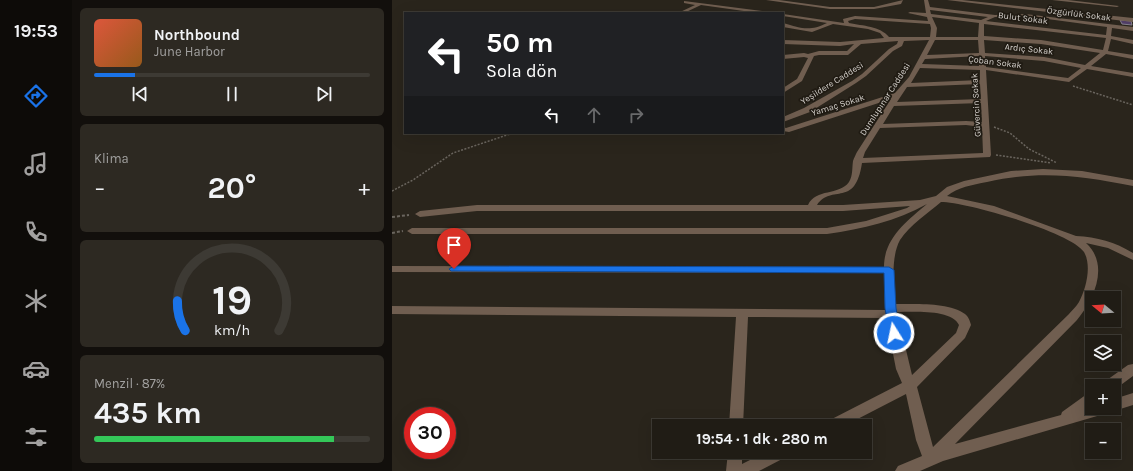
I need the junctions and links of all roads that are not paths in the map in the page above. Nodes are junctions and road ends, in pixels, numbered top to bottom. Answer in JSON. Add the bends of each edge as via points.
{"nodes":[{"id":1,"x":708,"y":0,"type":"edge"},
{"id":2,"x":768,"y":0,"type":"edge"},
{"id":3,"x":774,"y":0,"type":"edge"},
{"id":4,"x":779,"y":0,"type":"edge"},
{"id":5,"x":901,"y":0,"type":"edge"},
{"id":6,"x":949,"y":0,"type":"edge"},
{"id":7,"x":1019,"y":0,"type":"edge"},
{"id":8,"x":1054,"y":0,"type":"edge"},
{"id":9,"x":1115,"y":0,"type":"edge"},
{"id":10,"x":686,"y":2,"type":"dead end"},
{"id":11,"x":702,"y":4,"type":"junction"},
{"id":12,"x":804,"y":4,"type":"junction"},
{"id":13,"x":1007,"y":6,"type":"junction"},
{"id":14,"x":1117,"y":6,"type":"junction"},
{"id":15,"x":798,"y":8,"type":"dead end"},
{"id":16,"x":927,"y":8,"type":"edge"},
{"id":17,"x":1018,"y":8,"type":"junction"},
{"id":18,"x":688,"y":9,"type":"junction"},
{"id":19,"x":702,"y":11,"type":"dead end"},
{"id":20,"x":682,"y":12,"type":"edge"},
{"id":21,"x":762,"y":12,"type":"edge"},
{"id":22,"x":792,"y":12,"type":"dead end"},
{"id":23,"x":910,"y":13,"type":"dead end"},
{"id":24,"x":784,"y":15,"type":"edge"},
{"id":25,"x":1003,"y":15,"type":"junction"},
{"id":26,"x":995,"y":16,"type":"junction"},
{"id":27,"x":1122,"y":19,"type":"junction"},
{"id":28,"x":1133,"y":20,"type":"edge"},
{"id":29,"x":903,"y":21,"type":"junction"},
{"id":30,"x":982,"y":21,"type":"junction"},
{"id":31,"x":831,"y":23,"type":"junction"},
{"id":32,"x":931,"y":23,"type":"junction"},
{"id":33,"x":847,"y":24,"type":"junction"},
{"id":34,"x":784,"y":25,"type":"edge"},
{"id":35,"x":1110,"y":26,"type":"junction"},
{"id":36,"x":906,"y":27,"type":"dead end"},
{"id":37,"x":800,"y":29,"type":"junction"},
{"id":38,"x":1133,"y":29,"type":"edge"},
{"id":39,"x":908,"y":33,"type":"dead end"},
{"id":40,"x":1108,"y":37,"type":"junction"},
{"id":41,"x":933,"y":38,"type":"junction"},
{"id":42,"x":981,"y":38,"type":"junction"},
{"id":43,"x":900,"y":39,"type":"junction"},
{"id":44,"x":911,"y":39,"type":"junction"},
{"id":45,"x":888,"y":40,"type":"junction"},
{"id":46,"x":784,"y":42,"type":"edge"},
{"id":47,"x":803,"y":42,"type":"junction"},
{"id":48,"x":1133,"y":42,"type":"edge"},
{"id":49,"x":859,"y":43,"type":"junction"},
{"id":50,"x":1105,"y":52,"type":"junction"},
{"id":51,"x":982,"y":54,"type":"junction"},
{"id":52,"x":809,"y":56,"type":"junction"},
{"id":53,"x":784,"y":57,"type":"edge"},
{"id":54,"x":923,"y":57,"type":"junction"},
{"id":55,"x":1133,"y":57,"type":"edge"},
{"id":56,"x":918,"y":66,"type":"junction"},
{"id":57,"x":1087,"y":66,"type":"junction"},
{"id":58,"x":983,"y":69,"type":"junction"},
{"id":59,"x":1133,"y":75,"type":"edge"},
{"id":60,"x":984,"y":82,"type":"junction"},
{"id":61,"x":905,"y":85,"type":"junction"},
{"id":62,"x":784,"y":89,"type":"edge"},
{"id":63,"x":897,"y":95,"type":"junction"},
{"id":64,"x":985,"y":101,"type":"junction"},
{"id":65,"x":892,"y":104,"type":"junction"},
{"id":66,"x":784,"y":120,"type":"edge"},
{"id":67,"x":986,"y":125,"type":"junction"},
{"id":68,"x":879,"y":126,"type":"junction"},
{"id":69,"x":784,"y":129,"type":"edge"},
{"id":70,"x":857,"y":161,"type":"junction"},
{"id":71,"x":1133,"y":183,"type":"edge"},
{"id":72,"x":939,"y":199,"type":"junction"},
{"id":73,"x":921,"y":203,"type":"junction"},
{"id":74,"x":811,"y":208,"type":"junction"},
{"id":75,"x":420,"y":214,"type":"road end"},
{"id":76,"x":412,"y":231,"type":"dead end"},
{"id":77,"x":1073,"y":239,"type":"junction"},
{"id":78,"x":1133,"y":257,"type":"edge"},
{"id":79,"x":392,"y":269,"type":"edge"},
{"id":80,"x":889,"y":270,"type":"junction"},
{"id":81,"x":392,"y":310,"type":"edge"},
{"id":82,"x":891,"y":311,"type":"junction"},
{"id":83,"x":742,"y":314,"type":"junction"},
{"id":84,"x":1133,"y":369,"type":"edge"},
{"id":85,"x":1119,"y":379,"type":"edge"},
{"id":86,"x":910,"y":385,"type":"junction"},
{"id":87,"x":1133,"y":399,"type":"edge"},
{"id":88,"x":1085,"y":403,"type":"edge"},
{"id":89,"x":1121,"y":403,"type":"edge"},
{"id":90,"x":1085,"y":414,"type":"edge"},
{"id":91,"x":736,"y":419,"type":"edge"},
{"id":92,"x":844,"y":419,"type":"edge"},
{"id":93,"x":1061,"y":421,"type":"junction"},
{"id":94,"x":735,"y":459,"type":"edge"},
{"id":95,"x":767,"y":459,"type":"edge"},
{"id":96,"x":931,"y":459,"type":"junction"},
{"id":97,"x":734,"y":471,"type":"edge"},
{"id":98,"x":744,"y":471,"type":"edge"},
{"id":99,"x":903,"y":471,"type":"edge"}],
"edges":[{"from":1,"to":11,"type":"street"},
{"from":2,"to":3,"type":"street"},
{"from":3,"to":4,"type":"street"},
{"from":3,"to":12,"type":"street"},
{"from":5,"to":12,"type":"street","via":[[874,8],[828,8]]},
{"from":6,"to":13,"type":"street"},
{"from":7,"to":17,"type":"street"},
{"from":8,"to":14,"type":"street"},
{"from":9,"to":14,"type":"street"},
{"from":10,"to":11,"type":"street"},
{"from":11,"to":18,"type":"street"},
{"from":11,"to":21,"type":"street"},
{"from":12,"to":15,"type":"street"},
{"from":13,"to":17,"type":"street"},
{"from":13,"to":25,"type":"street"},
{"from":14,"to":27,"type":"street"},
{"from":16,"to":23,"type":"street","name":"Bulut Sokak"},
{"from":16,"to":26,"type":"street","name":"Özgürlük Sokak"},
{"from":16,"to":30,"type":"street","name":"Bulut Sokak"},
{"from":16,"to":32,"type":"street"},
{"from":17,"to":27,"type":"street"},
{"from":18,"to":19,"type":"street"},
{"from":18,"to":20,"type":"street"},
{"from":22,"to":24,"type":"street"},
{"from":24,"to":31,"type":"street"},
{"from":25,"to":26,"type":"street","name":"Özgürlük Sokak"},
{"from":25,"to":35,"type":"street","name":"Özgürlük Sokak"},
{"from":26,"to":30,"type":"street"},
{"from":27,"to":28,"type":"street"},
{"from":29,"to":32,"type":"street"},
{"from":29,"to":33,"type":"street","via":[[855,17],[845,20]]},
{"from":29,"to":36,"type":"street"},
{"from":30,"to":40,"type":"street","name":"Bulut Sokak"},
{"from":30,"to":42,"type":"street","name":"Güvercin Sokak"},
{"from":31,"to":33,"type":"street"},
{"from":31,"to":37,"type":"street","via":[[817,31]]},
{"from":32,"to":41,"type":"street","via":[[934,28]]},
{"from":33,"to":45,"type":"street","via":[[879,31]]},
{"from":34,"to":37,"type":"street"},
{"from":35,"to":38,"type":"street","name":"Özgürlük Sokak"},
{"from":35,"to":40,"type":"street"},
{"from":37,"to":47,"type":"street","via":[[795,35]]},
{"from":39,"to":44,"type":"street"},
{"from":40,"to":48,"type":"street","name":"Bulut Sokak"},
{"from":40,"to":50,"type":"street"},
{"from":41,"to":42,"type":"street"},
{"from":41,"to":44,"type":"street"},
{"from":41,"to":54,"type":"street","name":"Dumlupınar Caddesi"},
{"from":42,"to":50,"type":"street","via":[[1027,41]]},
{"from":42,"to":51,"type":"street","name":"Güvercin Sokak"},
{"from":43,"to":44,"type":"street"},
{"from":43,"to":45,"type":"street"},
{"from":43,"to":66,"type":"street","name":"Yeşildere Caddesi","via":[[900,45],[859,79],[807,110]]},
{"from":45,"to":49,"type":"street"},
{"from":46,"to":47,"type":"street"},
{"from":47,"to":49,"type":"street"},
{"from":49,"to":52,"type":"street","via":[[848,53],[817,53]]},
{"from":50,"to":55,"type":"street"},
{"from":50,"to":57,"type":"street"},
{"from":51,"to":54,"type":"street","name":"Ardıç Sokak"},
{"from":51,"to":57,"type":"street","name":"Ardıç Sokak","via":[[1044,59]]},
{"from":51,"to":58,"type":"street","name":"Güvercin Sokak"},
{"from":52,"to":53,"type":"street"},
{"from":52,"to":62,"type":"street","via":[[811,57],[800,80]]},
{"from":54,"to":56,"type":"street","name":"Dumlupınar Caddesi"},
{"from":56,"to":58,"type":"street","name":"Çoban Sokak"},
{"from":56,"to":61,"type":"street","name":"Dumlupınar Caddesi"},
{"from":57,"to":58,"type":"street","name":"Çoban Sokak","via":[[1069,80]]},
{"from":57,"to":59,"type":"street","name":"Ardıç Sokak"},
{"from":58,"to":60,"type":"street","name":"Güvercin Sokak"},
{"from":60,"to":61,"type":"street"},
{"from":60,"to":64,"type":"street","name":"Güvercin Sokak"},
{"from":61,"to":63,"type":"street","name":"Dumlupınar Caddesi"},
{"from":63,"to":65,"type":"street","name":"Dumlupınar Caddesi"},
{"from":63,"to":69,"type":"street","name":"Yamaç Sokak"},
{"from":64,"to":65,"type":"street"},
{"from":64,"to":67,"type":"street","name":"Güvercin Sokak"},
{"from":65,"to":68,"type":"street","name":"Dumlupınar Caddesi"},
{"from":67,"to":68,"type":"street","via":[[960,123]]},
{"from":67,"to":70,"type":"street","name":"Güvercin Sokak","via":[[987,155]]},
{"from":68,"to":70,"type":"street","name":"Dumlupınar Caddesi","via":[[860,152]]},
{"from":70,"to":74,"type":"street","name":"Dumlupınar Caddesi","via":[[854,178],[849,187],[816,200]]},
{"from":71,"to":72,"type":"street","via":[[1069,173],[1028,172],[960,185]]},
{"from":72,"to":73,"type":"street"},
{"from":72,"to":77,"type":"street","via":[[994,208]]},
{"from":72,"to":80,"type":"street","via":[[896,239],[889,254]]},
{"from":73,"to":74,"type":"street"},
{"from":73,"to":76,"type":"street","via":[[908,212],[863,226],[827,231]]},
{"from":74,"to":75,"type":"street","via":[[477,208]]},
{"from":77,"to":78,"type":"street","via":[[1105,242]]},
{"from":77,"to":96,"type":"street","via":[[1086,248],[1093,263],[1084,304]]},
{"from":79,"to":80,"type":"street"},
{"from":80,"to":82,"type":"street"},
{"from":81,"to":83,"type":"street"},
{"from":82,"to":83,"type":"street"},
{"from":82,"to":86,"type":"street","via":[[903,369]]},
{"from":82,"to":86,"type":"street","via":[[950,312],[966,321],[965,330],[961,335]]},
{"from":83,"to":91,"type":"street"},
{"from":84,"to":85,"type":"street"},
{"from":86,"to":92,"type":"street"},
{"from":86,"to":96,"type":"street","via":[[923,440]]},
{"from":87,"to":89,"type":"street"},
{"from":88,"to":93,"type":"street"},
{"from":90,"to":93,"type":"street"},
{"from":93,"to":96,"type":"street"},
{"from":94,"to":97,"type":"street"},
{"from":95,"to":98,"type":"street"},
{"from":96,"to":99,"type":"street"}]}
